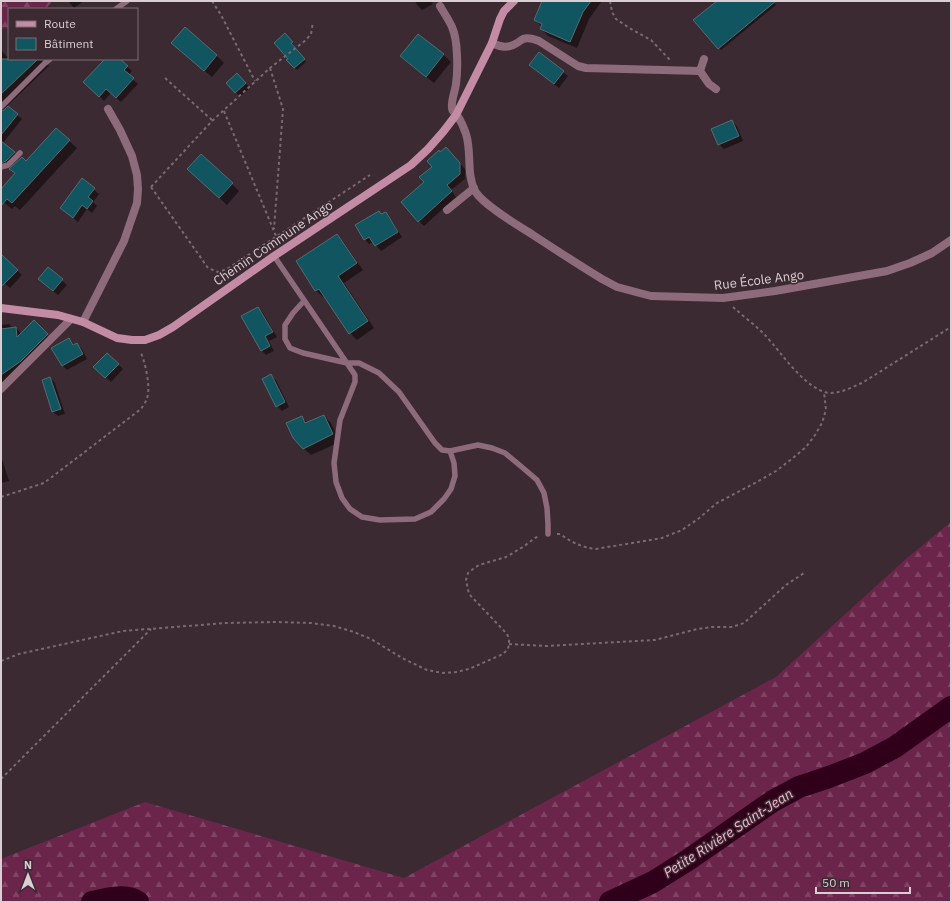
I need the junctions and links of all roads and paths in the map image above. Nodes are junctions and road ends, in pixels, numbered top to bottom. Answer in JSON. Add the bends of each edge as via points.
{"nodes":[{"id":1,"x":127,"y":1,"type":"edge"},
{"id":2,"x":212,"y":1,"type":"edge"},
{"id":3,"x":514,"y":1,"type":"edge"},
{"id":4,"x":610,"y":1,"type":"edge"},
{"id":5,"x":440,"y":6,"type":"dead end"},
{"id":6,"x":117,"y":8,"type":"edge"},
{"id":7,"x":313,"y":22,"type":"dead end"},
{"id":8,"x":492,"y":43,"type":"junction"},
{"id":9,"x":704,"y":59,"type":"dead end"},
{"id":10,"x":49,"y":60,"type":"edge"},
{"id":11,"x":270,"y":68,"type":"junction"},
{"id":12,"x":678,"y":71,"type":"junction"},
{"id":13,"x":700,"y":71,"type":"junction"},
{"id":14,"x":165,"y":78,"type":"dead end"},
{"id":15,"x":255,"y":81,"type":"junction"},
{"id":16,"x":716,"y":89,"type":"dead end"},
{"id":17,"x":1,"y":108,"type":"edge"},
{"id":18,"x":108,"y":109,"type":"dead end"},
{"id":19,"x":224,"y":111,"type":"junction"},
{"id":20,"x":456,"y":114,"type":"junction"},
{"id":21,"x":212,"y":121,"type":"junction"},
{"id":22,"x":20,"y":153,"type":"dead end"},
{"id":23,"x":1,"y":167,"type":"edge"},
{"id":24,"x":370,"y":175,"type":"dead end"},
{"id":25,"x":474,"y":188,"type":"junction"},
{"id":26,"x":448,"y":210,"type":"dead end"},
{"id":27,"x":274,"y":229,"type":"junction"},
{"id":28,"x":276,"y":236,"type":"junction"},
{"id":29,"x":951,"y":240,"type":"edge"},
{"id":30,"x":274,"y":256,"type":"junction"},
{"id":31,"x":722,"y":298,"type":"junction"},
{"id":32,"x":304,"y":301,"type":"junction"},
{"id":33,"x":1,"y":308,"type":"edge"},
{"id":34,"x":72,"y":319,"type":"junction"},
{"id":35,"x":83,"y":322,"type":"junction"},
{"id":36,"x":951,"y":327,"type":"edge"},
{"id":37,"x":132,"y":340,"type":"junction"},
{"id":38,"x":347,"y":362,"type":"junction"},
{"id":39,"x":1,"y":389,"type":"edge"},
{"id":40,"x":824,"y":392,"type":"junction"},
{"id":41,"x":450,"y":451,"type":"junction"},
{"id":42,"x":1,"y":497,"type":"edge"},
{"id":43,"x":548,"y":534,"type":"junction"},
{"id":44,"x":804,"y":573,"type":"dead end"},
{"id":45,"x":151,"y":629,"type":"junction"},
{"id":46,"x":509,"y":644,"type":"junction"},
{"id":47,"x":1,"y":661,"type":"edge"},
{"id":48,"x":1,"y":780,"type":"edge"}],
"edges":[{"from":1,"to":6,"type":"lane"},
{"from":2,"to":15,"type":"path"},
{"from":3,"to":8,"type":"street","name":"Chemin Commune Ango","via":[[504,11]]},
{"from":4,"to":12,"type":"path","via":[[616,19],[651,40]]},
{"from":5,"to":20,"type":"street","via":[[452,28],[456,42],[456,84],[452,108]]},
{"from":7,"to":11,"type":"path","via":[[311,34],[306,40]]},
{"from":8,"to":12,"type":"street","via":[[500,47],[510,47],[522,39],[533,39],[578,66],[586,68]]},
{"from":8,"to":20,"type":"street","name":"Chemin Commune Ango"},
{"from":9,"to":13,"type":"street"},
{"from":10,"to":17,"type":"lane"},
{"from":11,"to":15,"type":"path"},
{"from":11,"to":27,"type":"path","via":[[283,109]]},
{"from":12,"to":13,"type":"street"},
{"from":13,"to":16,"type":"street"},
{"from":14,"to":21,"type":"path"},
{"from":15,"to":19,"type":"path"},
{"from":18,"to":35,"type":"street","via":[[132,156],[137,176],[137,203],[124,241]]},
{"from":19,"to":21,"type":"path"},
{"from":19,"to":27,"type":"path"},
{"from":20,"to":25,"type":"street","name":"Rue École Ango","via":[[466,135],[469,170]]},
{"from":20,"to":30,"type":"street","name":"Chemin Commune Ango","via":[[443,132],[411,165]]},
{"from":21,"to":28,"type":"path","via":[[151,187],[208,268],[218,272],[227,269]]},
{"from":22,"to":23,"type":"lane","via":[[8,165]]},
{"from":24,"to":28,"type":"path"},
{"from":25,"to":26,"type":"street"},
{"from":25,"to":31,"type":"street","name":"Rue École Ango","via":[[491,207],[518,226],[616,287],[651,296]]},
{"from":27,"to":28,"type":"path"},
{"from":29,"to":31,"type":"street","name":"Rue École Ango","via":[[932,253],[887,271],[790,289]]},
{"from":30,"to":32,"type":"lane"},
{"from":30,"to":37,"type":"street","name":"Chemin Commune Ango","via":[[173,328],[145,340]]},
{"from":31,"to":40,"type":"path","via":[[764,334],[802,378]]},
{"from":32,"to":38,"type":"lane"},
{"from":32,"to":38,"type":"lane","via":[[285,325],[285,339],[290,348]]},
{"from":33,"to":34,"type":"street","name":"Chemin Commune Ango"},
{"from":34,"to":35,"type":"street","name":"Chemin Commune Ango"},
{"from":34,"to":39,"type":"street"},
{"from":35,"to":37,"type":"street","name":"Chemin Commune Ango","via":[[117,338]]},
{"from":36,"to":40,"type":"path","via":[[862,383],[839,392]]},
{"from":37,"to":42,"type":"path","via":[[141,351],[146,367],[148,397],[141,409],[44,483]]},
{"from":38,"to":41,"type":"lane","via":[[359,363],[379,373],[399,392],[435,443],[442,450]]},
{"from":38,"to":41,"type":"lane","via":[[355,375],[355,382],[340,420],[334,463],[336,482],[342,498],[350,508],[362,517],[380,520],[415,519],[431,512],[451,489],[455,476]]},
{"from":40,"to":43,"type":"path","via":[[826,410],[822,424],[806,447],[776,471],[717,503],[682,530],[662,538],[596,548],[578,545],[560,534]]},
{"from":41,"to":43,"type":"lane","via":[[478,445],[492,448],[505,453],[523,468],[537,480],[544,492]]},
{"from":43,"to":46,"type":"path","via":[[534,538],[506,557],[479,564],[468,573],[466,580],[470,594],[507,634]]},
{"from":44,"to":46,"type":"path","via":[[786,585],[744,623],[732,627],[697,629],[655,640],[546,646]]},
{"from":45,"to":46,"type":"path","via":[[275,622],[334,626],[371,639],[427,670],[443,673],[470,669],[487,662],[503,654]]},
{"from":45,"to":47,"type":"path","via":[[123,631],[19,654]]},
{"from":45,"to":48,"type":"path"}]}
